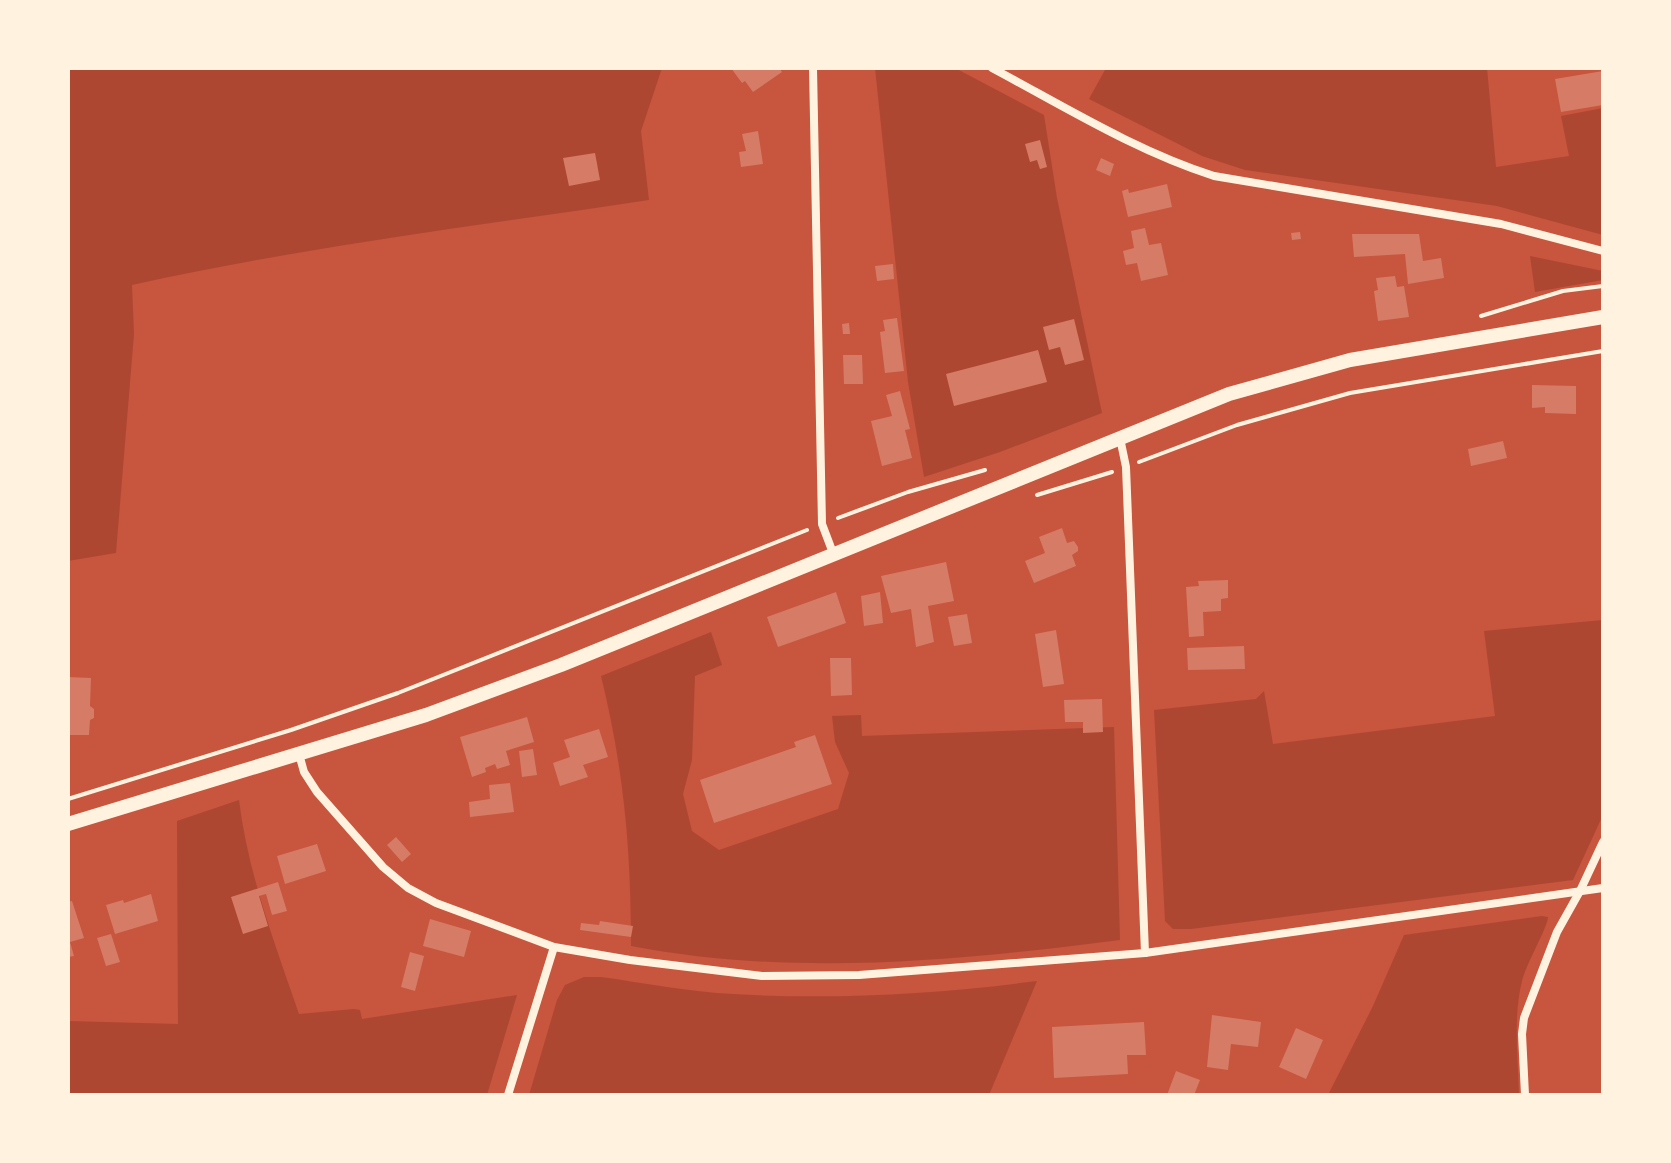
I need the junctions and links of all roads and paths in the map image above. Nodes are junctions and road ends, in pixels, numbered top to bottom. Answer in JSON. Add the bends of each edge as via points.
{"nodes":[{"id":1,"x":813,"y":68,"type":"edge"},
{"id":2,"x":992,"y":68,"type":"edge"},
{"id":3,"x":1603,"y":251,"type":"edge"},
{"id":4,"x":1603,"y":317,"type":"edge"},
{"id":5,"x":1603,"y":351,"type":"edge"},
{"id":6,"x":1120,"y":437,"type":"junction"},
{"id":7,"x":1126,"y":467,"type":"junction"},
{"id":8,"x":1031,"y":496,"type":"dead end"},
{"id":9,"x":833,"y":553,"type":"junction"},
{"id":10,"x":299,"y":754,"type":"junction"},
{"id":11,"x":68,"y":824,"type":"edge"},
{"id":12,"x":1603,"y":842,"type":"edge"},
{"id":13,"x":1603,"y":888,"type":"edge"},
{"id":14,"x":1580,"y":891,"type":"junction"},
{"id":15,"x":554,"y":947,"type":"junction"},
{"id":16,"x":1145,"y":953,"type":"junction"},
{"id":17,"x":508,"y":1095,"type":"edge"},
{"id":18,"x":1525,"y":1095,"type":"edge"}],
"edges":[{"from":1,"to":9,"type":"street","via":[[822,524]]},
{"from":2,"to":3,"type":"street","via":[[1133,144],[1214,176],[1501,224]]},
{"from":4,"to":6,"type":"street","via":[[1326,366],[1229,394]]},
{"from":5,"to":7,"type":"path","via":[[1350,393],[1237,425]]},
{"from":6,"to":7,"type":"street"},
{"from":6,"to":9,"type":"street"},
{"from":7,"to":8,"type":"path"},
{"from":7,"to":16,"type":"street"},
{"from":9,"to":10,"type":"street","via":[[561,665]]},
{"from":10,"to":11,"type":"street"},
{"from":10,"to":15,"type":"street","via":[[317,792],[408,888]]},
{"from":12,"to":14,"type":"street"},
{"from":13,"to":14,"type":"street"},
{"from":14,"to":16,"type":"street"},
{"from":14,"to":18,"type":"street","via":[[1557,932],[1524,1018]]},
{"from":15,"to":16,"type":"street","via":[[762,976],[859,975]]},
{"from":15,"to":17,"type":"street"}]}
